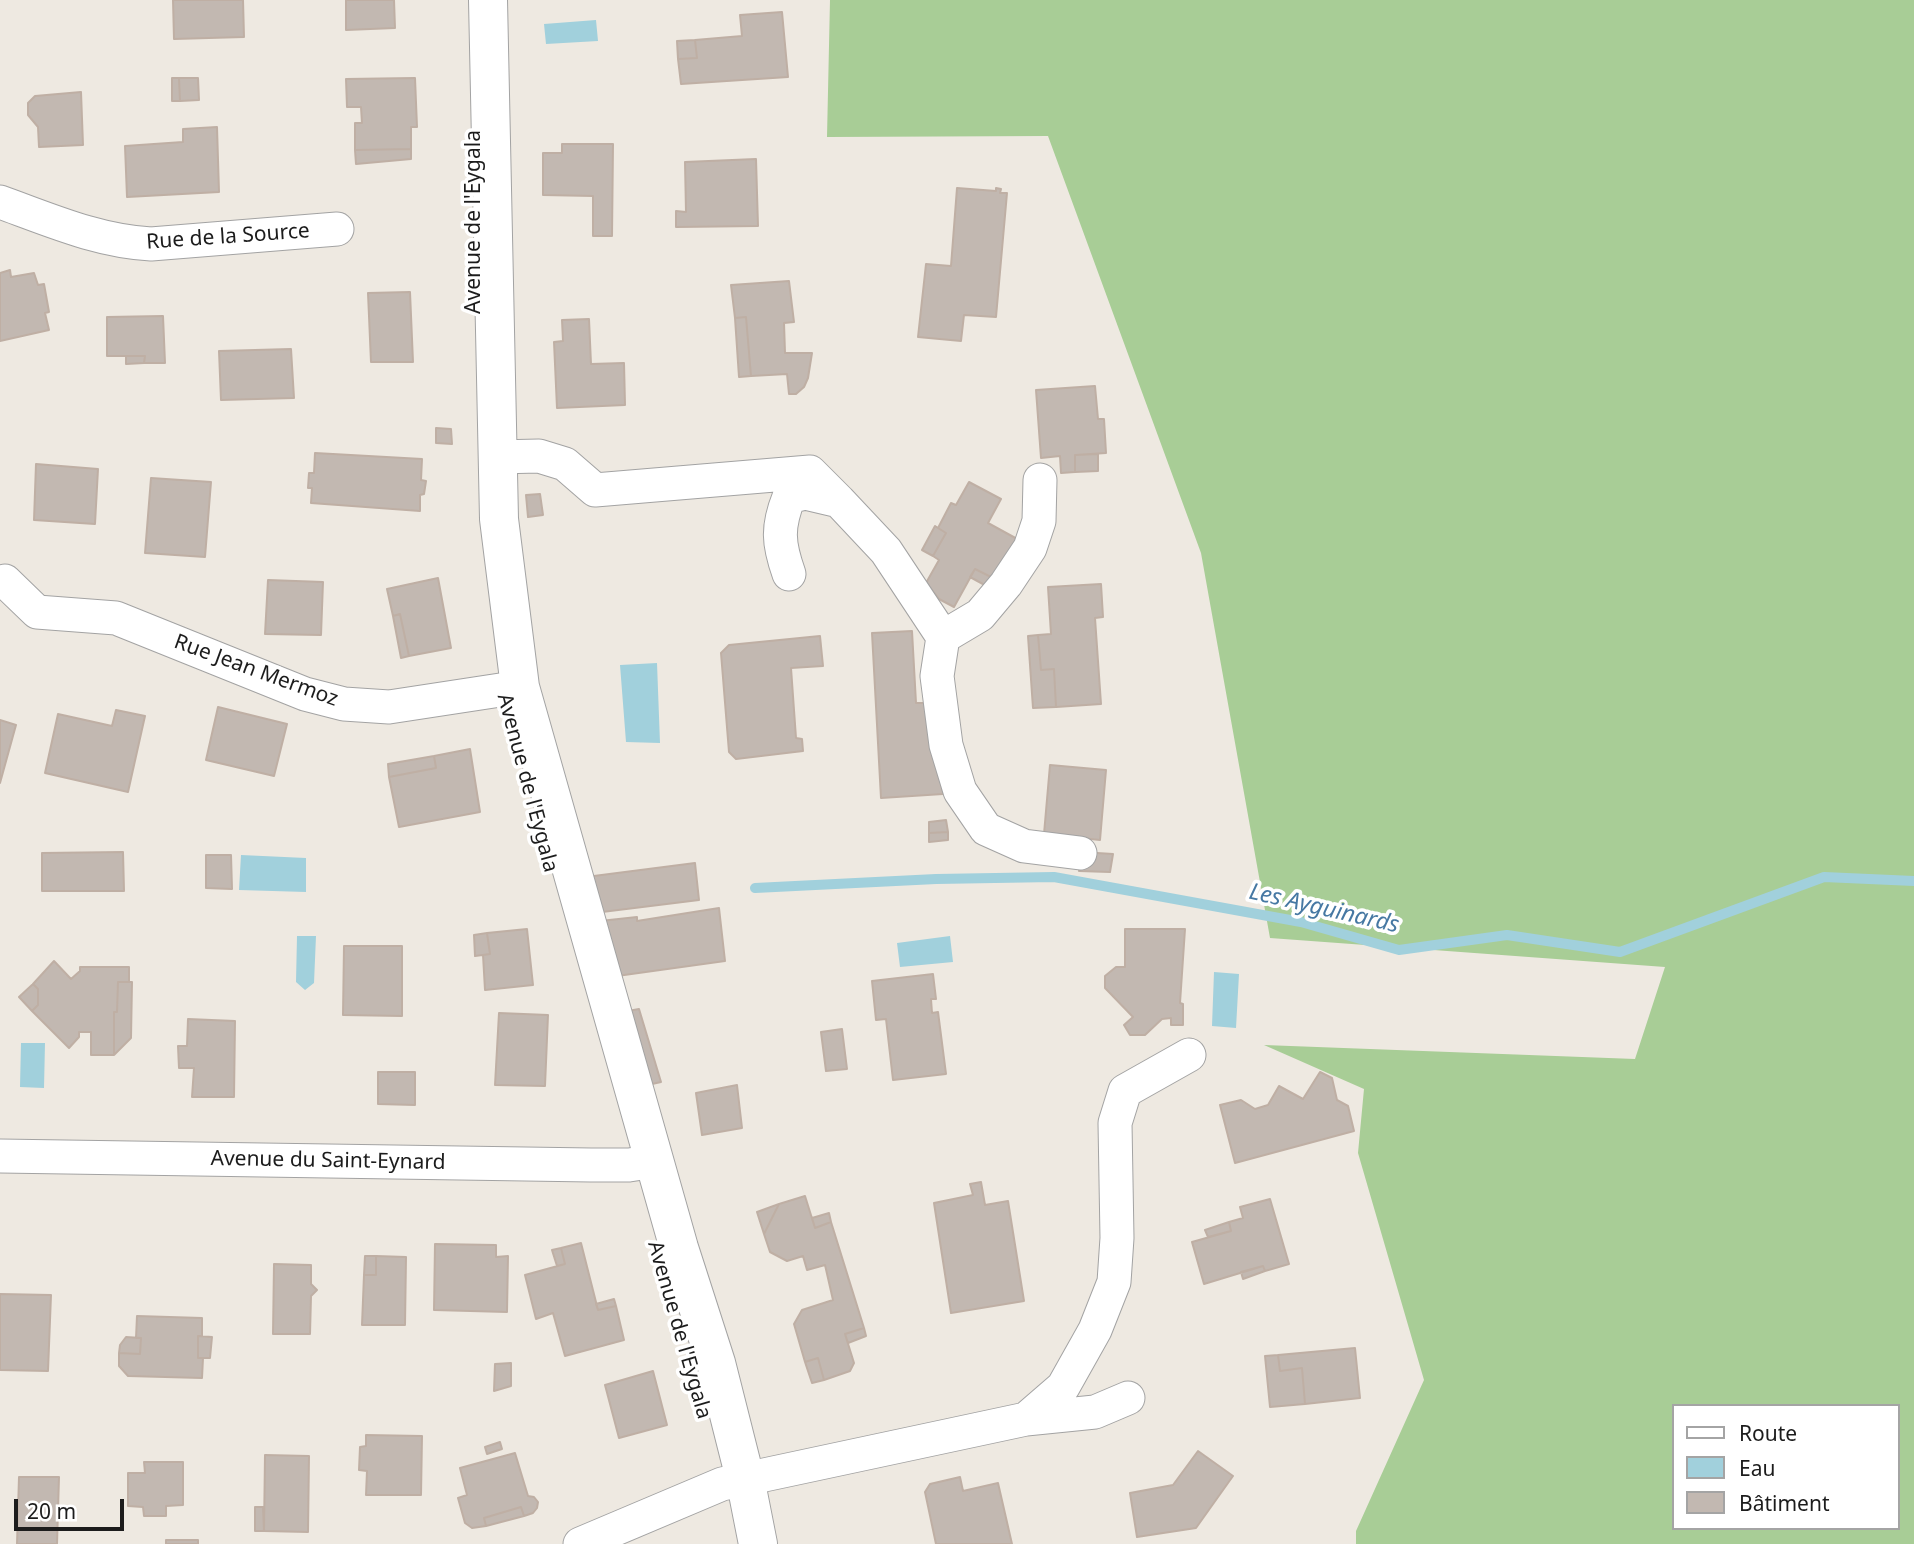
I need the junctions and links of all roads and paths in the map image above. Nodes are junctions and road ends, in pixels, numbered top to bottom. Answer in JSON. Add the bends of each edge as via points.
{"nodes":[{"id":1,"x":471,"y":0,"type":"edge"},
{"id":2,"x":488,"y":0,"type":"edge"},
{"id":3,"x":0,"y":202,"type":"edge"},
{"id":4,"x":337,"y":229,"type":"dead end"},
{"id":5,"x":496,"y":457,"type":"junction"},
{"id":6,"x":1040,"y":480,"type":"dead end"},
{"id":7,"x":839,"y":500,"type":"junction"},
{"id":8,"x":789,"y":574,"type":"dead end"},
{"id":9,"x":5,"y":581,"type":"dead end"},
{"id":10,"x":943,"y":637,"type":"junction"},
{"id":11,"x":511,"y":688,"type":"junction"},
{"id":12,"x":1080,"y":853,"type":"dead end"},
{"id":13,"x":1189,"y":1055,"type":"dead end"},
{"id":14,"x":0,"y":1156,"type":"edge"},
{"id":15,"x":642,"y":1163,"type":"junction"},
{"id":16,"x":1128,"y":1398,"type":"dead end"},
{"id":17,"x":1027,"y":1419,"type":"junction"},
{"id":18,"x":734,"y":1481,"type":"junction"},
{"id":19,"x":580,"y":1544,"type":"edge"},
{"id":20,"x":735,"y":1544,"type":"edge"},
{"id":21,"x":758,"y":1544,"type":"edge"}],
"edges":[{"from":1,"to":11,"type":"street","name":"Avenue de l'Eygala","via":[[475,431],[489,624]]},
{"from":2,"to":5,"type":"street","name":"Avenue de l'Eygala"},
{"from":3,"to":4,"type":"street","name":"Rue de la Source","via":[[122,243]]},
{"from":5,"to":7,"type":"street","via":[[538,456],[565,464],[595,490],[810,472]]},
{"from":5,"to":11,"type":"street","name":"Avenue de l'Eygala"},
{"from":6,"to":10,"type":"street","via":[[1039,521],[1030,548],[980,615]]},
{"from":7,"to":8,"type":"street","via":[[805,493],[789,497],[780,520],[781,551]]},
{"from":7,"to":10,"type":"street","via":[[886,551]]},
{"from":9,"to":11,"type":"street","name":"Rue Jean Mermoz","via":[[37,612],[116,618],[305,694],[344,704],[389,706]]},
{"from":10,"to":12,"type":"street","via":[[937,676],[946,745],[960,791],[986,830],[1024,846]]},
{"from":11,"to":15,"type":"street","name":"Avenue de l'Eygala"},
{"from":13,"to":17,"type":"street","via":[[1125,1091],[1115,1123],[1114,1282],[1095,1330],[1063,1387]]},
{"from":14,"to":15,"type":"street","name":"Avenue du Saint-Eynard"},
{"from":15,"to":18,"type":"street","name":"Avenue de l'Eygala","via":[[691,1367]]},
{"from":16,"to":17,"type":"street","via":[[1095,1412]]},
{"from":17,"to":18,"type":"street"},
{"from":18,"to":19,"type":"street"},
{"from":18,"to":20,"type":"street","name":"Avenue de l'Eygala"},
{"from":18,"to":21,"type":"street","name":"Avenue de l'Eygala"}]}
